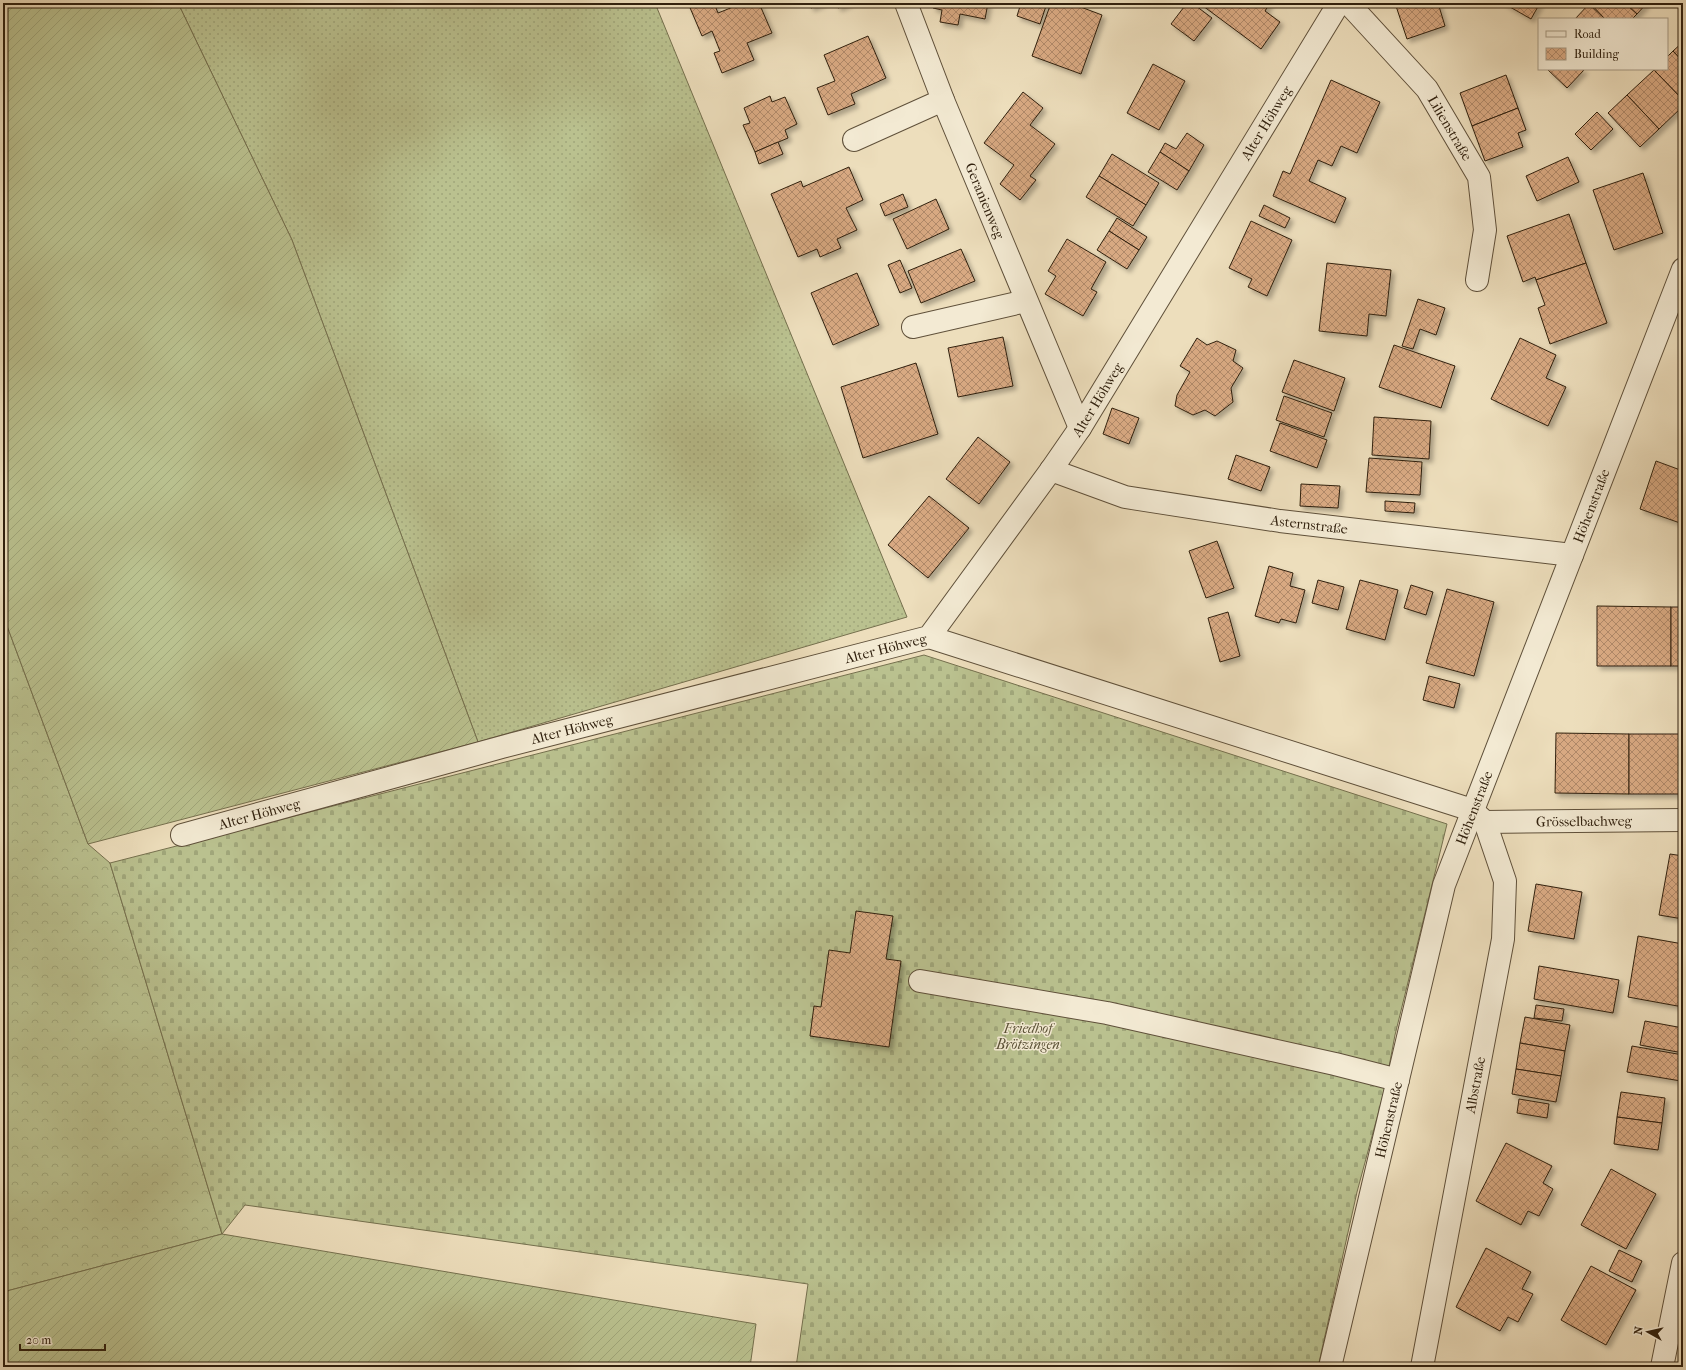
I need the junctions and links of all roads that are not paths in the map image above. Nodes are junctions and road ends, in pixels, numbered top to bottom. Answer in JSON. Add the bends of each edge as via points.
{"nodes":[{"id":1,"x":906,"y":3,"type":"edge"},
{"id":2,"x":1339,"y":3,"type":"edge"},
{"id":3,"x":1348,"y":3,"type":"edge"},
{"id":4,"x":943,"y":100,"type":"junction"},
{"id":5,"x":854,"y":140,"type":"dead end"},
{"id":6,"x":1683,"y":269,"type":"edge"},
{"id":7,"x":1477,"y":280,"type":"dead end"},
{"id":8,"x":1026,"y":301,"type":"junction"},
{"id":9,"x":913,"y":327,"type":"dead end"},
{"id":10,"x":1080,"y":428,"type":"junction"},
{"id":11,"x":1051,"y":470,"type":"junction"},
{"id":12,"x":1572,"y":555,"type":"junction"},
{"id":13,"x":929,"y":636,"type":"junction"},
{"id":14,"x":1479,"y":816,"type":"junction"},
{"id":15,"x":1683,"y":820,"type":"edge"},
{"id":16,"x":182,"y":835,"type":"dead end"},
{"id":17,"x":920,"y":981,"type":"dead end"},
{"id":18,"x":1398,"y":1080,"type":"junction"},
{"id":19,"x":1683,"y":1263,"type":"edge"},
{"id":20,"x":1330,"y":1367,"type":"edge"},
{"id":21,"x":1422,"y":1367,"type":"edge"},
{"id":22,"x":1662,"y":1367,"type":"edge"}],
"edges":[{"from":1,"to":4,"type":"street","name":"Geranienweg"},
{"from":2,"to":10,"type":"street","name":"Alter Höhweg"},
{"from":3,"to":7,"type":"street","name":"Lilienstraße","via":[[1427,89],[1479,177],[1485,230]]},
{"from":4,"to":5,"type":"street"},
{"from":4,"to":8,"type":"street","name":"Geranienweg"},
{"from":6,"to":12,"type":"street","name":"Höhenstraße"},
{"from":8,"to":9,"type":"street"},
{"from":8,"to":10,"type":"street","name":"Geranienweg"},
{"from":10,"to":11,"type":"street","name":"Alter Höhweg"},
{"from":11,"to":12,"type":"street","name":"Asternstraße","via":[[1125,498],[1280,521]]},
{"from":11,"to":13,"type":"street","name":"Alter Höhweg"},
{"from":12,"to":14,"type":"street","name":"Höhenstraße"},
{"from":13,"to":14,"type":"street","name":"Grösselbachweg"},
{"from":13,"to":16,"type":"street","name":"Alter Höhweg","via":[[502,747]]},
{"from":14,"to":15,"type":"street","name":"Grösselbachweg"},
{"from":14,"to":18,"type":"street","name":"Höhenstraße","via":[[1444,885]]},
{"from":14,"to":21,"type":"street","name":"Albstraße","via":[[1505,881],[1503,939]]},
{"from":17,"to":18,"type":"street","via":[[1107,1013]]},
{"from":18,"to":20,"type":"street","name":"Höhenstraße"},
{"from":19,"to":22,"type":"street"}]}
